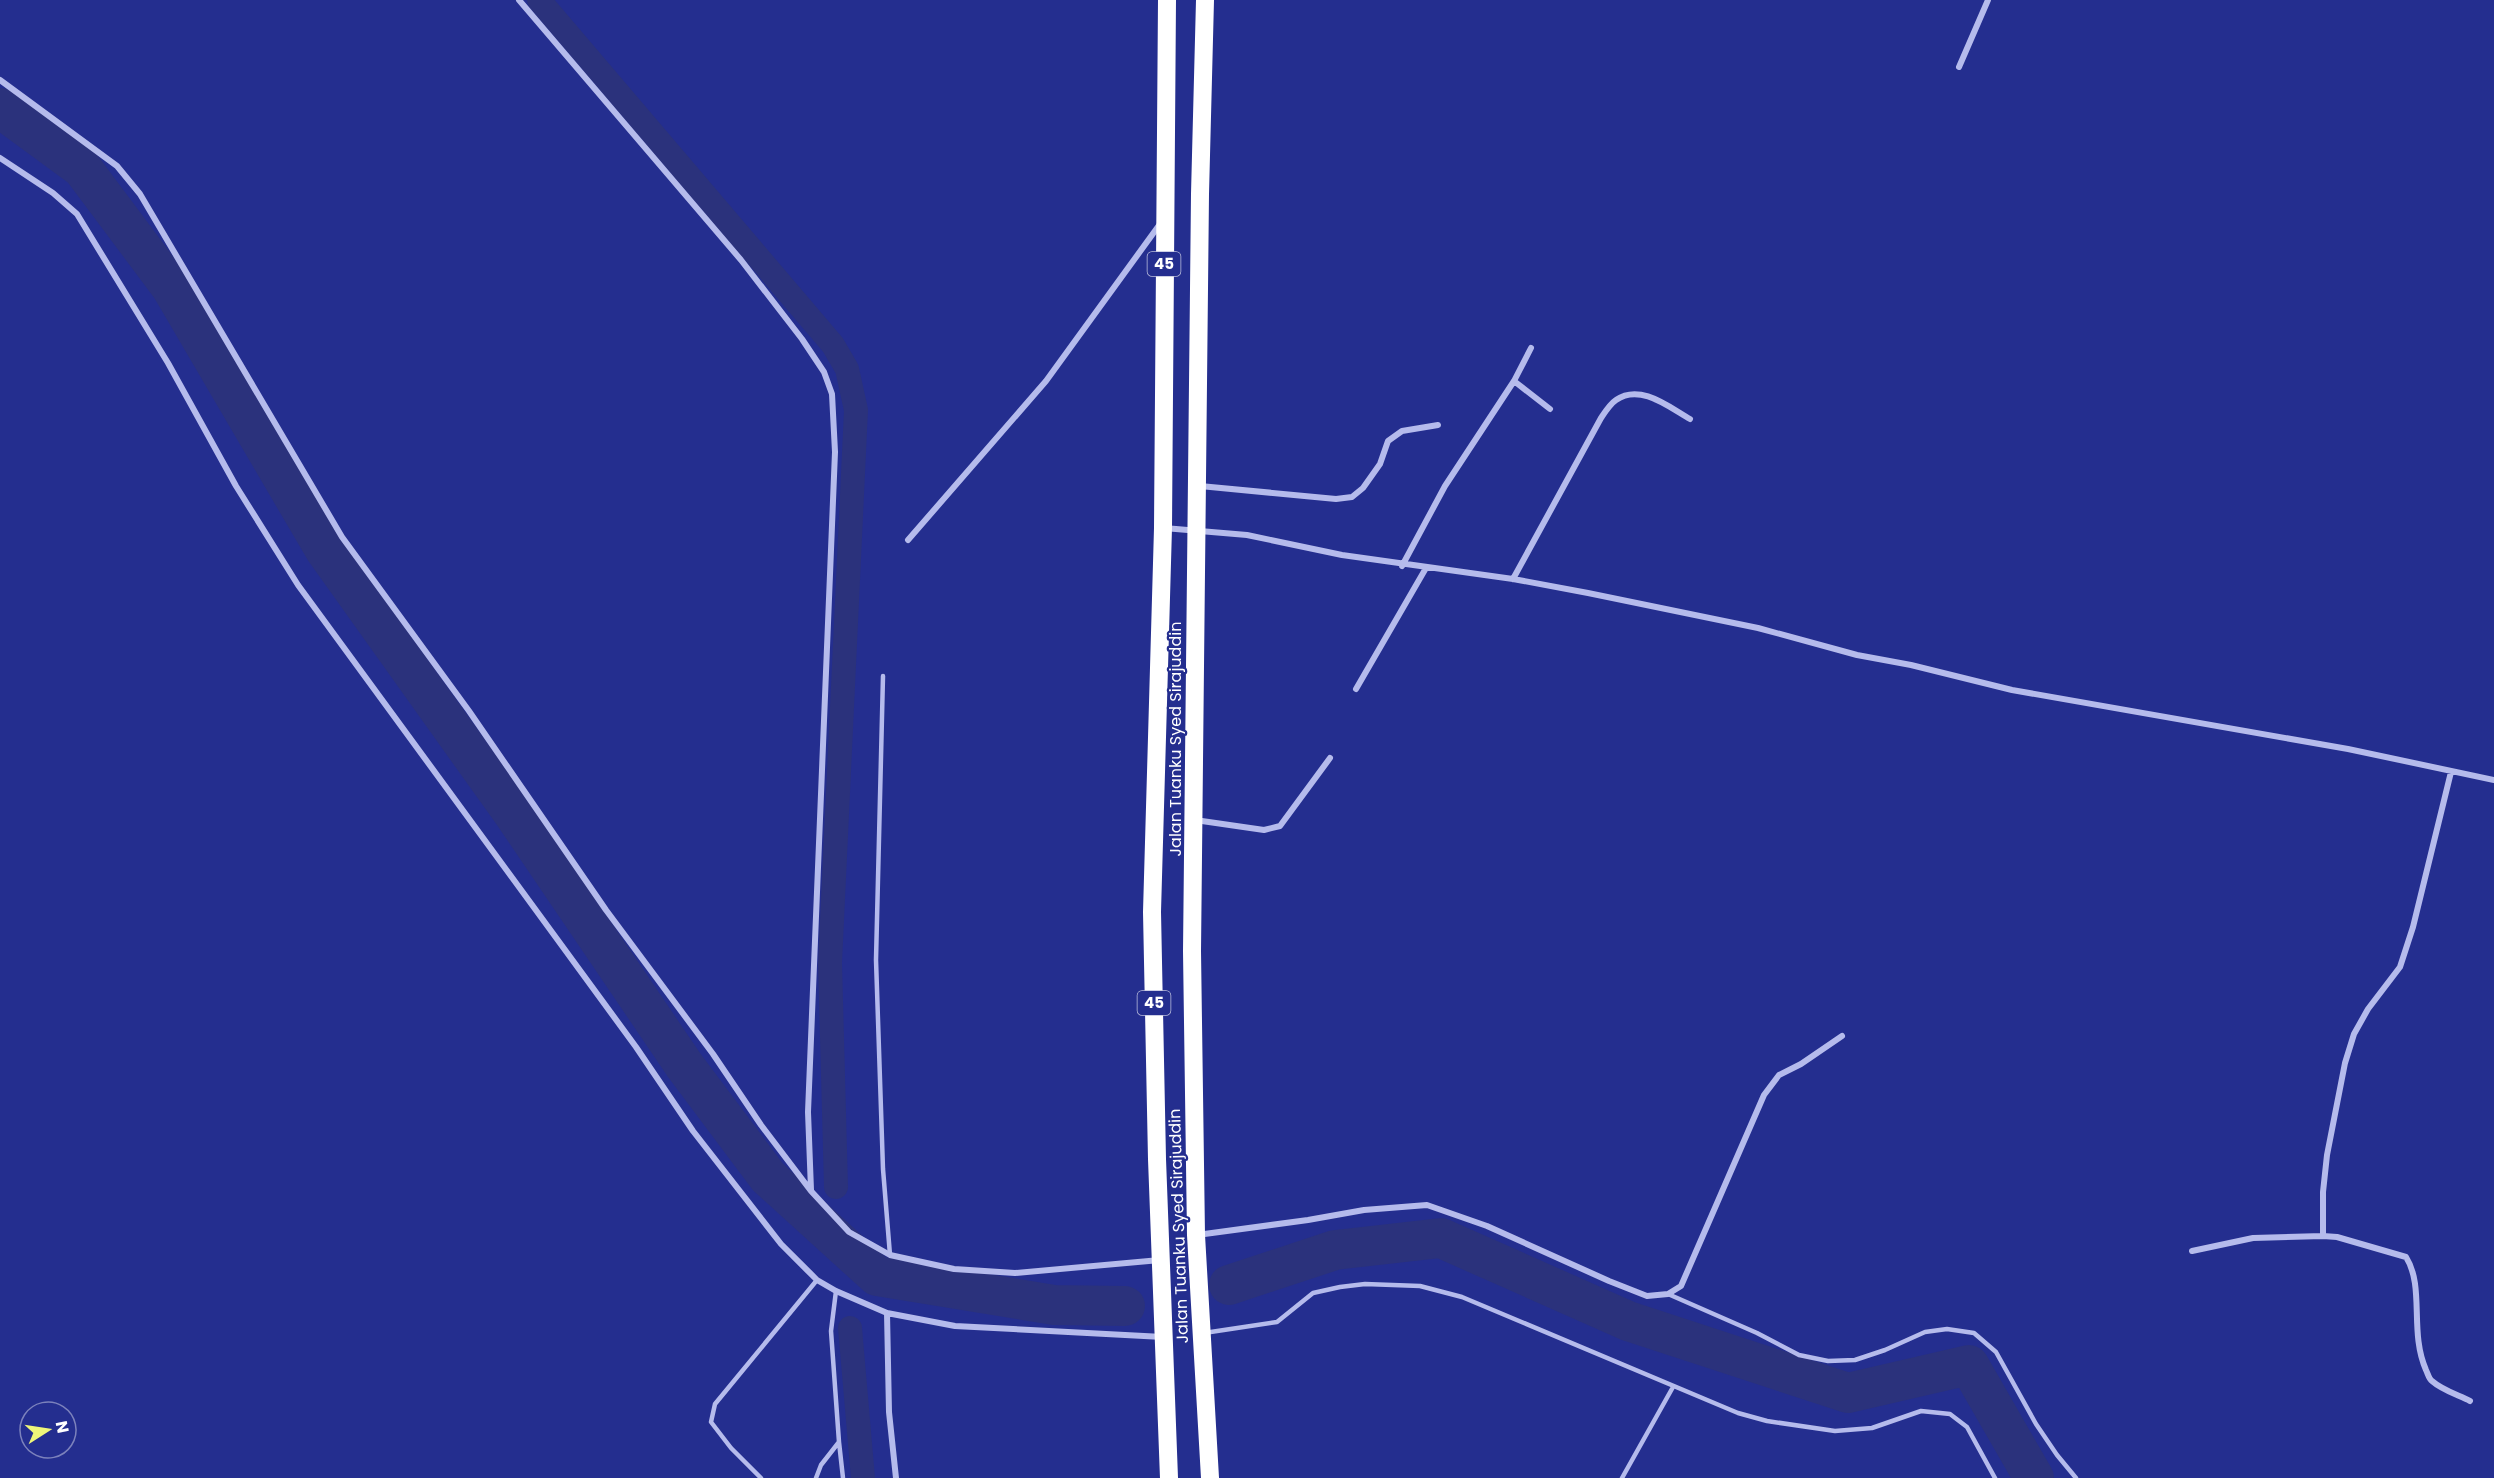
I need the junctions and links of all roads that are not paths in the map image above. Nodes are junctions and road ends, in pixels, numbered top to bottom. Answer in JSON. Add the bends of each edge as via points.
{"nodes":[{"id":1,"x":519,"y":0,"type":"edge"},
{"id":2,"x":1167,"y":0,"type":"edge"},
{"id":3,"x":1205,"y":0,"type":"edge"},
{"id":4,"x":1988,"y":0,"type":"edge"},
{"id":5,"x":1959,"y":67,"type":"dead end"},
{"id":6,"x":0,"y":80,"type":"edge"},
{"id":7,"x":0,"y":158,"type":"edge"},
{"id":8,"x":1164,"y":219,"type":"junction"},
{"id":9,"x":1531,"y":348,"type":"dead end"},
{"id":10,"x":1514,"y":381,"type":"junction"},
{"id":11,"x":1550,"y":409,"type":"dead end"},
{"id":12,"x":1690,"y":419,"type":"dead end"},
{"id":13,"x":1438,"y":425,"type":"dead end"},
{"id":14,"x":1196,"y":486,"type":"junction"},
{"id":15,"x":1164,"y":528,"type":"junction"},
{"id":16,"x":1196,"y":529,"type":"junction"},
{"id":17,"x":908,"y":540,"type":"dead end"},
{"id":18,"x":1402,"y":566,"type":"junction"},
{"id":19,"x":1426,"y":568,"type":"junction"},
{"id":20,"x":1513,"y":579,"type":"junction"},
{"id":21,"x":883,"y":676,"type":"dead end"},
{"id":22,"x":1356,"y":689,"type":"dead end"},
{"id":23,"x":1329,"y":758,"type":"dead end"},
{"id":24,"x":2451,"y":772,"type":"junction"},
{"id":25,"x":2494,"y":780,"type":"edge"},
{"id":26,"x":1194,"y":820,"type":"junction"},
{"id":27,"x":1842,"y":1036,"type":"dead end"},
{"id":28,"x":811,"y":1191,"type":"junction"},
{"id":29,"x":1196,"y":1235,"type":"junction"},
{"id":30,"x":2324,"y":1236,"type":"junction"},
{"id":31,"x":2192,"y":1251,"type":"dead end"},
{"id":32,"x":890,"y":1255,"type":"junction"},
{"id":33,"x":1161,"y":1260,"type":"junction"},
{"id":34,"x":817,"y":1280,"type":"junction"},
{"id":35,"x":836,"y":1291,"type":"junction"},
{"id":36,"x":1668,"y":1294,"type":"junction"},
{"id":37,"x":887,"y":1313,"type":"junction"},
{"id":38,"x":1201,"y":1333,"type":"junction"},
{"id":39,"x":1164,"y":1336,"type":"junction"},
{"id":40,"x":1673,"y":1387,"type":"junction"},
{"id":41,"x":2470,"y":1401,"type":"dead end"},
{"id":42,"x":839,"y":1442,"type":"junction"},
{"id":43,"x":761,"y":1478,"type":"edge"},
{"id":44,"x":816,"y":1478,"type":"edge"},
{"id":45,"x":843,"y":1478,"type":"edge"},
{"id":46,"x":896,"y":1478,"type":"edge"},
{"id":47,"x":1169,"y":1478,"type":"edge"},
{"id":48,"x":1210,"y":1478,"type":"edge"},
{"id":49,"x":1622,"y":1478,"type":"edge"},
{"id":50,"x":1995,"y":1478,"type":"edge"},
{"id":51,"x":2076,"y":1478,"type":"edge"}],
"edges":[{"from":1,"to":28,"type":"street","via":[[741,260],[796,330],[824,372],[832,394],[835,452],[808,1112]]},
{"from":2,"to":8,"type":"highway","name":"Jalan Tuanku Syed Sirajuddin","number":"45"},
{"from":3,"to":14,"type":"highway","name":"Jalan Tuanku Syed Sirajuddin","number":"45"},
{"from":4,"to":5,"type":"street"},
{"from":6,"to":28,"type":"street","via":[[117,166],[140,194],[342,537]]},
{"from":7,"to":34,"type":"street","via":[[77,214],[298,585],[693,1131],[781,1245]]},
{"from":8,"to":15,"type":"highway","name":"Jalan Tuanku Syed Sirajuddin","number":"45"},
{"from":8,"to":17,"type":"street","via":[[1046,381]]},
{"from":9,"to":10,"type":"street"},
{"from":10,"to":11,"type":"street"},
{"from":10,"to":18,"type":"street","via":[[1445,486]]},
{"from":12,"to":20,"type":"street","via":[[1642,394],[1627,394],[1614,401]]},
{"from":13,"to":14,"type":"street","via":[[1402,431],[1388,441],[1380,464],[1352,497],[1336,499]]},
{"from":14,"to":16,"type":"highway","name":"Jalan Tuanku Syed Sirajuddin","number":"45"},
{"from":15,"to":16,"type":"street"},
{"from":15,"to":33,"type":"highway","name":"Jalan Tuanku Syed Sirajuddin","number":"45","via":[[1152,912]]},
{"from":16,"to":18,"type":"street","via":[[1247,535]]},
{"from":16,"to":26,"type":"highway","name":"Jalan Tuanku Syed Sirajuddin","number":"45"},
{"from":18,"to":19,"type":"street"},
{"from":19,"to":20,"type":"street"},
{"from":19,"to":22,"type":"street"},
{"from":20,"to":24,"type":"street","via":[[1713,619],[2012,690],[2348,749]]},
{"from":21,"to":32,"type":"lane","via":[[876,960]]},
{"from":23,"to":26,"type":"street","via":[[1280,826],[1264,830]]},
{"from":24,"to":25,"type":"street"},
{"from":24,"to":30,"type":"street","via":[[2400,967],[2368,1009],[2354,1034],[2345,1064],[2325,1174]]},
{"from":26,"to":29,"type":"highway","name":"Jalan Tuanku Syed Sirajuddin","number":"45","via":[[1191,951]]},
{"from":27,"to":36,"type":"street","via":[[1779,1075],[1764,1095],[1681,1286]]},
{"from":28,"to":32,"type":"street","via":[[849,1232]]},
{"from":29,"to":36,"type":"street","via":[[1364,1210],[1427,1205],[1487,1226],[1647,1296]]},
{"from":29,"to":38,"type":"highway","name":"Jalan Tuanku Syed Sirajuddin","number":"45"},
{"from":30,"to":31,"type":"street","via":[[2253,1238]]},
{"from":30,"to":41,"type":"street","via":[[2406,1257],[2416,1286],[2419,1353],[2431,1381]]},
{"from":32,"to":33,"type":"street","via":[[954,1269],[1015,1273]]},
{"from":33,"to":39,"type":"highway","name":"Jalan Tuanku Syed Sirajuddin","number":"45"},
{"from":34,"to":35,"type":"street"},
{"from":34,"to":43,"type":"lane","via":[[715,1404],[711,1422],[730,1448]]},
{"from":35,"to":37,"type":"street"},
{"from":35,"to":42,"type":"lane","via":[[831,1331]]},
{"from":36,"to":51,"type":"lane","via":[[1799,1355],[1828,1361],[1855,1360],[1925,1332],[1947,1329],[1974,1334],[1996,1352],[2036,1424]]},
{"from":37,"to":39,"type":"street","via":[[955,1326]]},
{"from":37,"to":46,"type":"street","via":[[889,1412]]},
{"from":38,"to":40,"type":"lane","via":[[1277,1322],[1313,1293],[1322,1291],[1365,1284],[1420,1286],[1462,1297]]},
{"from":38,"to":48,"type":"highway","name":"Jalan Tuanku Syed Sirajuddin","number":"45"},
{"from":39,"to":47,"type":"highway","name":"Jalan Tuanku Syed Sirajuddin","number":"45"},
{"from":40,"to":49,"type":"lane"},
{"from":40,"to":50,"type":"lane","via":[[1738,1413],[1835,1431],[1872,1428],[1921,1411],[1950,1414],[1967,1427]]},
{"from":42,"to":44,"type":"lane"},
{"from":42,"to":45,"type":"lane"}]}
